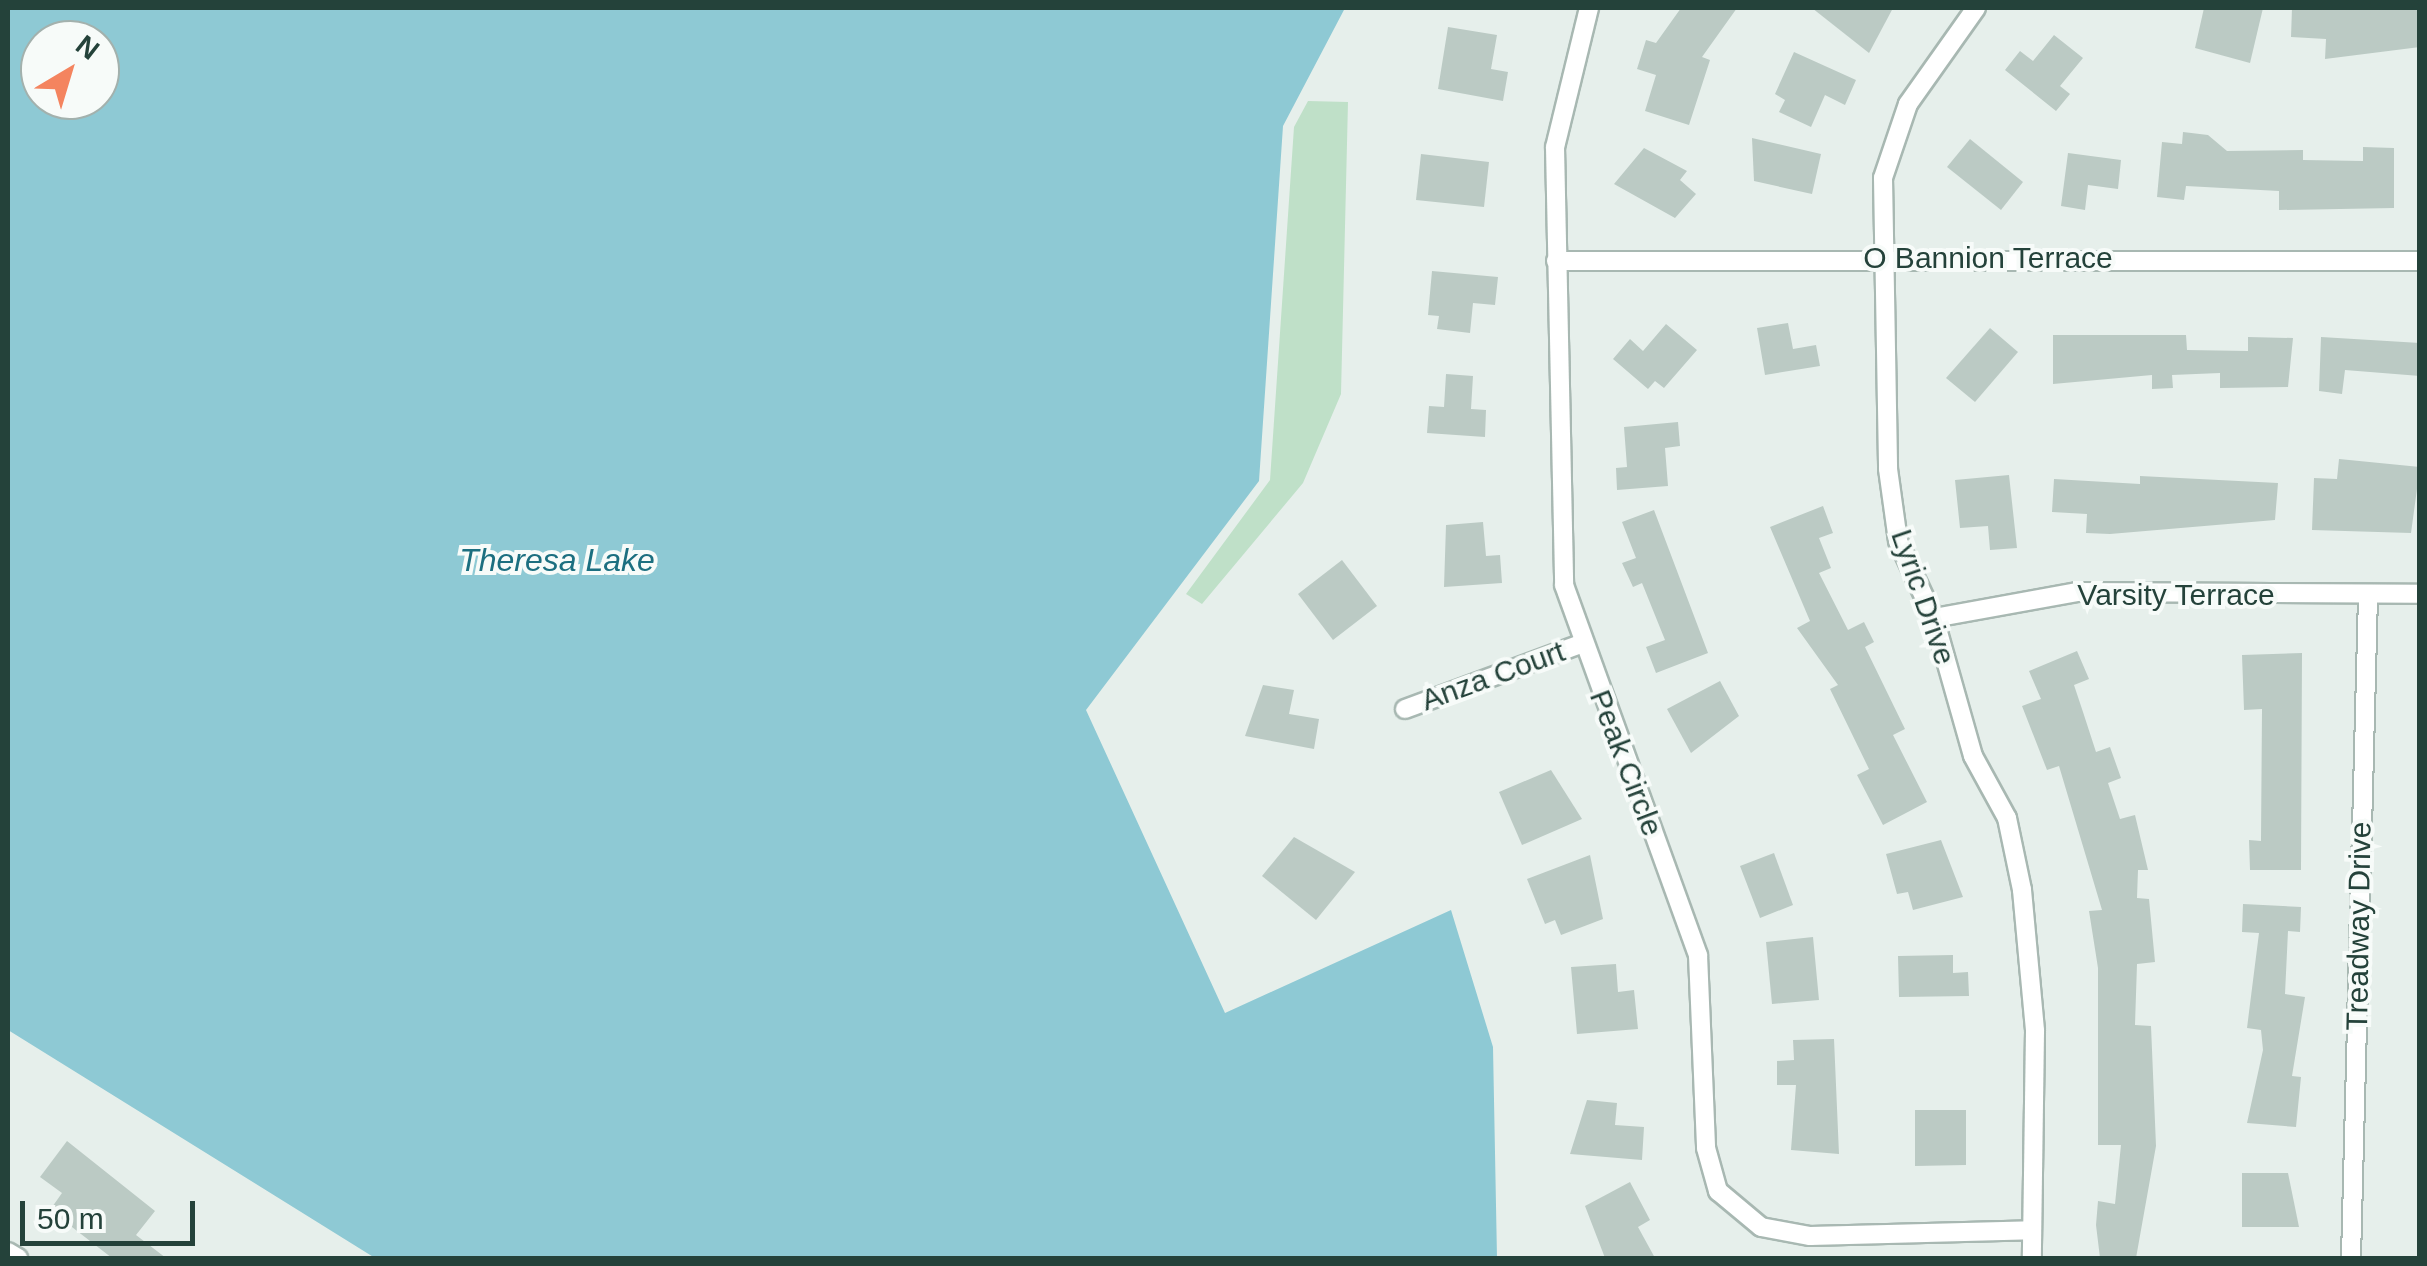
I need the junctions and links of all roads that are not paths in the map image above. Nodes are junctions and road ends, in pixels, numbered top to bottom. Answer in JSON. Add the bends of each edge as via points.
{"nodes":[{"id":1,"x":1590,"y":8,"type":"edge"},
{"id":2,"x":1976,"y":8,"type":"edge"},
{"id":3,"x":1884,"y":256,"type":"junction"},
{"id":4,"x":1556,"y":260,"type":"junction"},
{"id":5,"x":2420,"y":261,"type":"edge"},
{"id":6,"x":2368,"y":594,"type":"junction"},
{"id":7,"x":2420,"y":594,"type":"edge"},
{"id":8,"x":1934,"y":618,"type":"junction"},
{"id":9,"x":1581,"y":644,"type":"junction"},
{"id":10,"x":1406,"y":709,"type":"dead end"},
{"id":11,"x":2032,"y":1230,"type":"junction"},
{"id":12,"x":8,"y":1252,"type":"edge"},
{"id":13,"x":18,"y":1258,"type":"edge"},
{"id":14,"x":2032,"y":1258,"type":"edge"},
{"id":15,"x":2351,"y":1258,"type":"edge"}],
"edges":[{"from":1,"to":4,"type":"street","name":"Peak Circle","via":[[1555,147]]},
{"from":2,"to":3,"type":"street","name":"Lyric Drive","via":[[1908,104],[1883,178]]},
{"from":3,"to":4,"type":"street","name":"O Bannion Terrace"},
{"from":3,"to":5,"type":"street","name":"O Bannion Terrace"},
{"from":3,"to":8,"type":"street","name":"Lyric Drive","via":[[1898,541]]},
{"from":4,"to":9,"type":"street","name":"Peak Circle","via":[[1555,495]]},
{"from":6,"to":7,"type":"street","name":"Varsity Terrace"},
{"from":6,"to":8,"type":"street","name":"Varsity Terrace","via":[[2077,592]]},
{"from":6,"to":15,"type":"street","name":"Treadway Drive"},
{"from":8,"to":11,"type":"street","name":"Lyric Drive","via":[[1973,756],[2007,818],[2033,960]]},
{"from":9,"to":10,"type":"street","name":"Anza Court"},
{"from":9,"to":11,"type":"street","name":"Peak Circle","via":[[1698,956],[1706,1148],[1718,1191],[1761,1227],[1810,1236]]},
{"from":11,"to":14,"type":"street","name":"Lyric Drive"},
{"from":12,"to":13,"type":"street"}]}
